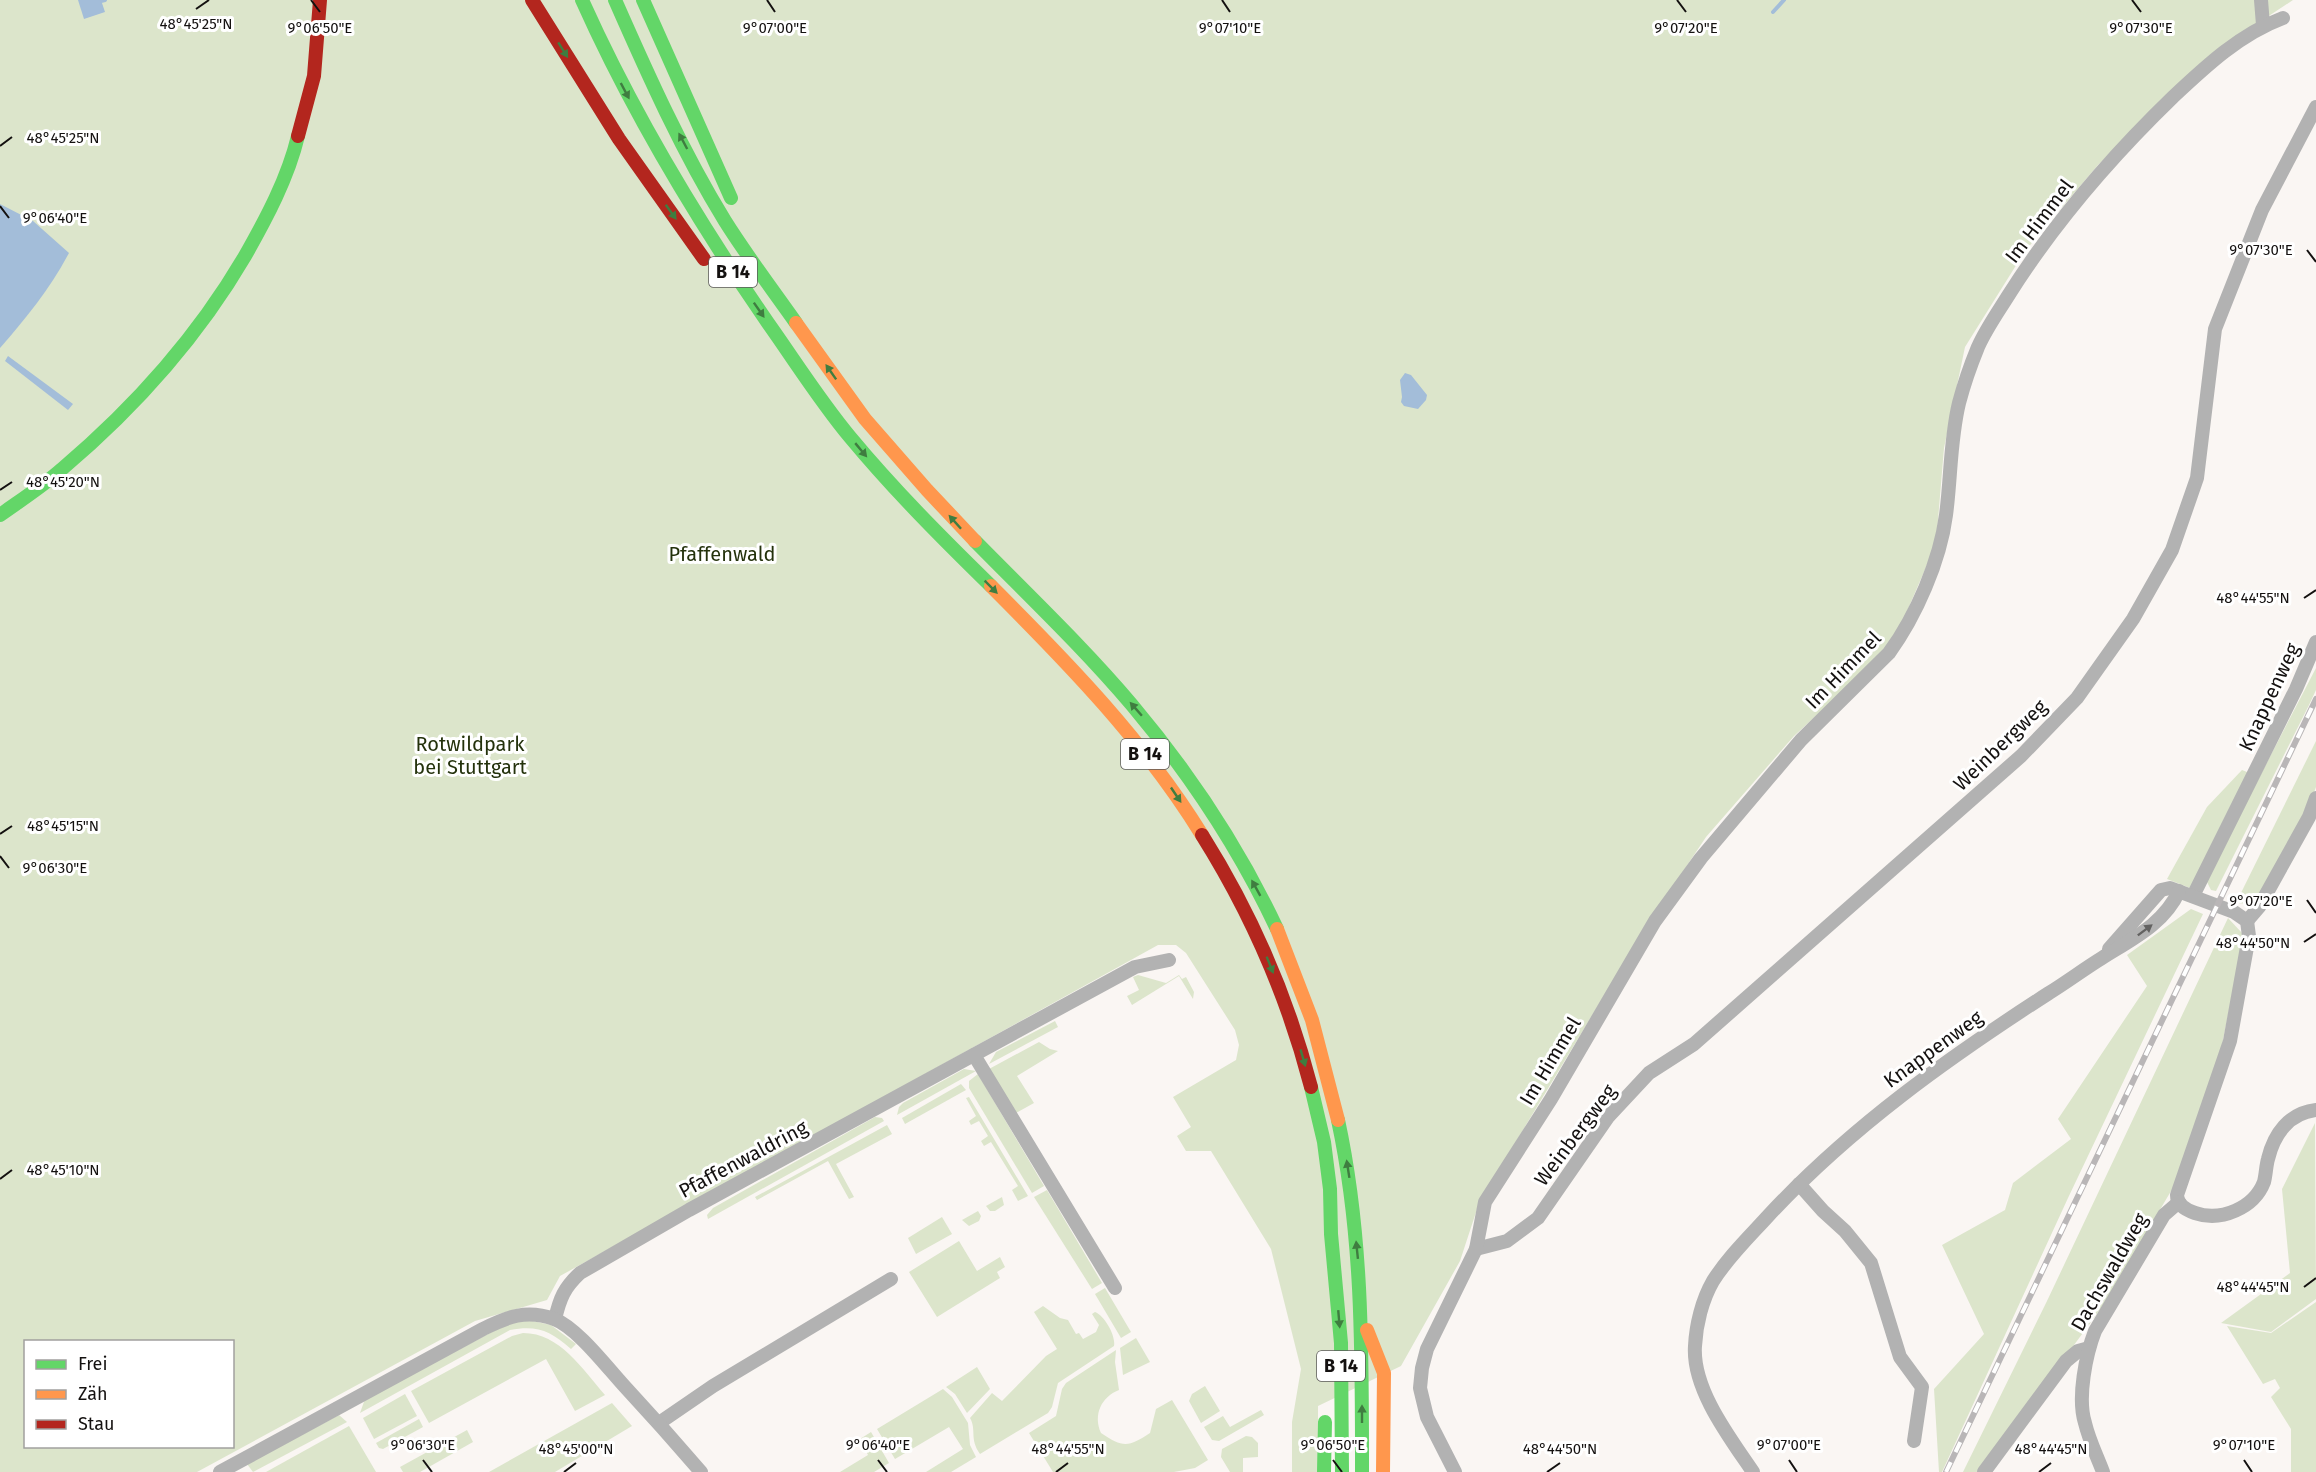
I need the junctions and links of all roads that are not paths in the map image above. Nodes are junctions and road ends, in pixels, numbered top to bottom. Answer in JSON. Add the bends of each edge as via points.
{"nodes":[{"id":1,"x":320,"y":0,"type":"edge"},
{"id":2,"x":532,"y":0,"type":"edge"},
{"id":3,"x":582,"y":0,"type":"edge"},
{"id":4,"x":615,"y":0,"type":"edge"},
{"id":5,"x":643,"y":0,"type":"edge"},
{"id":6,"x":2261,"y":0,"type":"edge"},
{"id":7,"x":2283,"y":18,"type":"dead end"},
{"id":8,"x":2263,"y":26,"type":"junction"},
{"id":9,"x":2316,"y":107,"type":"edge"},
{"id":10,"x":714,"y":273,"type":"dead end"},
{"id":11,"x":791,"y":316,"type":"junction"},
{"id":12,"x":772,"y":354,"type":"dead end"},
{"id":13,"x":813,"y":387,"type":"junction"},
{"id":14,"x":0,"y":515,"type":"edge"},
{"id":15,"x":2316,"y":642,"type":"edge"},
{"id":16,"x":2316,"y":798,"type":"edge"},
{"id":17,"x":2313,"y":819,"type":"edge"},
{"id":18,"x":2193,"y":896,"type":"junction"},
{"id":19,"x":2247,"y":921,"type":"junction"},
{"id":20,"x":1169,"y":960,"type":"dead end"},
{"id":21,"x":974,"y":1055,"type":"junction"},
{"id":22,"x":2316,"y":1110,"type":"edge"},
{"id":23,"x":1799,"y":1184,"type":"junction"},
{"id":24,"x":2179,"y":1202,"type":"junction"},
{"id":25,"x":1476,"y":1249,"type":"junction"},
{"id":26,"x":1334,"y":1261,"type":"junction"},
{"id":27,"x":891,"y":1279,"type":"dead end"},
{"id":28,"x":1115,"y":1288,"type":"dead end"},
{"id":29,"x":1361,"y":1315,"type":"junction"},
{"id":30,"x":555,"y":1319,"type":"junction"},
{"id":31,"x":1325,"y":1326,"type":"dead end"},
{"id":32,"x":2089,"y":1348,"type":"junction"},
{"id":33,"x":1325,"y":1408,"type":"dead end"},
{"id":34,"x":659,"y":1423,"type":"junction"},
{"id":35,"x":1914,"y":1441,"type":"dead end"},
{"id":36,"x":220,"y":1472,"type":"edge"},
{"id":37,"x":701,"y":1472,"type":"edge"},
{"id":38,"x":1324,"y":1472,"type":"edge"},
{"id":39,"x":1342,"y":1472,"type":"edge"},
{"id":40,"x":1362,"y":1472,"type":"edge"},
{"id":41,"x":1383,"y":1472,"type":"edge"},
{"id":42,"x":1455,"y":1472,"type":"edge"},
{"id":43,"x":1753,"y":1472,"type":"edge"},
{"id":44,"x":1984,"y":1472,"type":"edge"},
{"id":45,"x":2103,"y":1472,"type":"edge"}],
"edges":[{"from":1,"to":14,"type":"main road","via":[[313,84],[298,143],[278,195],[239,266],[190,337],[114,425],[52,478]]},
{"from":2,"to":10,"type":"main road","one_way":true,"via":[[606,119]]},
{"from":3,"to":13,"type":"main road","number":"B 14","one_way":true,"via":[[624,89],[695,215]]},
{"from":11,"to":4,"type":"main road","one_way":true,"via":[[719,210],[645,69]]},
{"from":5,"to":11,"type":"main road","number":"B 14","via":[[738,214]]},
{"from":6,"to":8,"type":"street"},
{"from":7,"to":8,"type":"street","name":"Im Himmel"},
{"from":8,"to":25,"type":"street","name":"Im Himmel","via":[[2209,63],[2155,115],[2054,229],[2024,271],[1979,346],[1963,391],[1937,556],[1899,639],[1782,761],[1701,858],[1655,921],[1551,1099],[1485,1202]]},
{"from":9,"to":25,"type":"street","name":"Weinbergweg","via":[[2262,210],[2216,329],[2196,478],[2172,550],[2133,620],[2077,698],[2021,756],[1694,1044],[1649,1073],[1608,1117],[1538,1218],[1507,1241]]},
{"from":29,"to":11,"type":"main road","number":"B 14","one_way":true,"via":[[1352,1193],[1328,1075],[1282,941],[1242,864],[1197,789],[1158,736],[1103,672],[905,466],[854,405]]},
{"from":12,"to":13,"type":"main road","via":[[800,382]]},
{"from":13,"to":26,"type":"main road","number":"B 14","one_way":true,"via":[[886,479],[1117,719],[1170,786],[1216,856],[1261,944],[1302,1054],[1319,1117],[1327,1168]]},
{"from":15,"to":18,"type":"street","name":"Knappenweg"},
{"from":16,"to":17,"type":"street"},
{"from":17,"to":19,"type":"street"},
{"from":18,"to":19,"type":"street"},
{"from":18,"to":23,"type":"street","name":"Knappenweg","via":[[2170,888],[2162,890],[2100,959],[1914,1084]]},
{"from":19,"to":24,"type":"street","via":[[2249,936],[2230,1041],[2177,1195]]},
{"from":20,"to":21,"type":"street","name":"Pfaffenwaldring","via":[[1135,968]]},
{"from":21,"to":28,"type":"street"},
{"from":21,"to":30,"type":"street","name":"Pfaffenwaldring","via":[[580,1273],[567,1286]]},
{"from":22,"to":24,"type":"street","via":[[2299,1115],[2283,1127],[2273,1144],[2264,1182],[2252,1200],[2222,1215],[2194,1212]]},
{"from":23,"to":35,"type":"street","via":[[1871,1263],[1900,1357],[1922,1387]]},
{"from":23,"to":43,"type":"street","name":"Knappenweg","via":[[1743,1243],[1713,1282],[1699,1318],[1695,1349],[1703,1393]]},
{"from":24,"to":32,"type":"street","name":"Dachswaldweg","via":[[2164,1215],[2095,1331]]},
{"from":25,"to":42,"type":"street","name":"Im Himmel","via":[[1427,1349],[1420,1388],[1426,1417]]},
{"from":26,"to":31,"type":"main road","number":"B 14","via":[[1325,1267]]},
{"from":26,"to":39,"type":"main road","number":"B 14","one_way":true,"via":[[1341,1341]]},
{"from":27,"to":34,"type":"street"},
{"from":40,"to":29,"type":"main road","number":"B 14","one_way":true},
{"from":29,"to":41,"type":"main road","number":"B 14","via":[[1384,1373]]},
{"from":30,"to":34,"type":"street","via":[[592,1350]]},
{"from":30,"to":36,"type":"street","via":[[528,1314],[509,1316]]},
{"from":32,"to":44,"type":"street","via":[[2066,1361]]},
{"from":32,"to":45,"type":"street","name":"Dachswaldweg","via":[[2084,1421]]},
{"from":33,"to":38,"type":"main road","number":"B 14"},
{"from":34,"to":37,"type":"street"}]}
